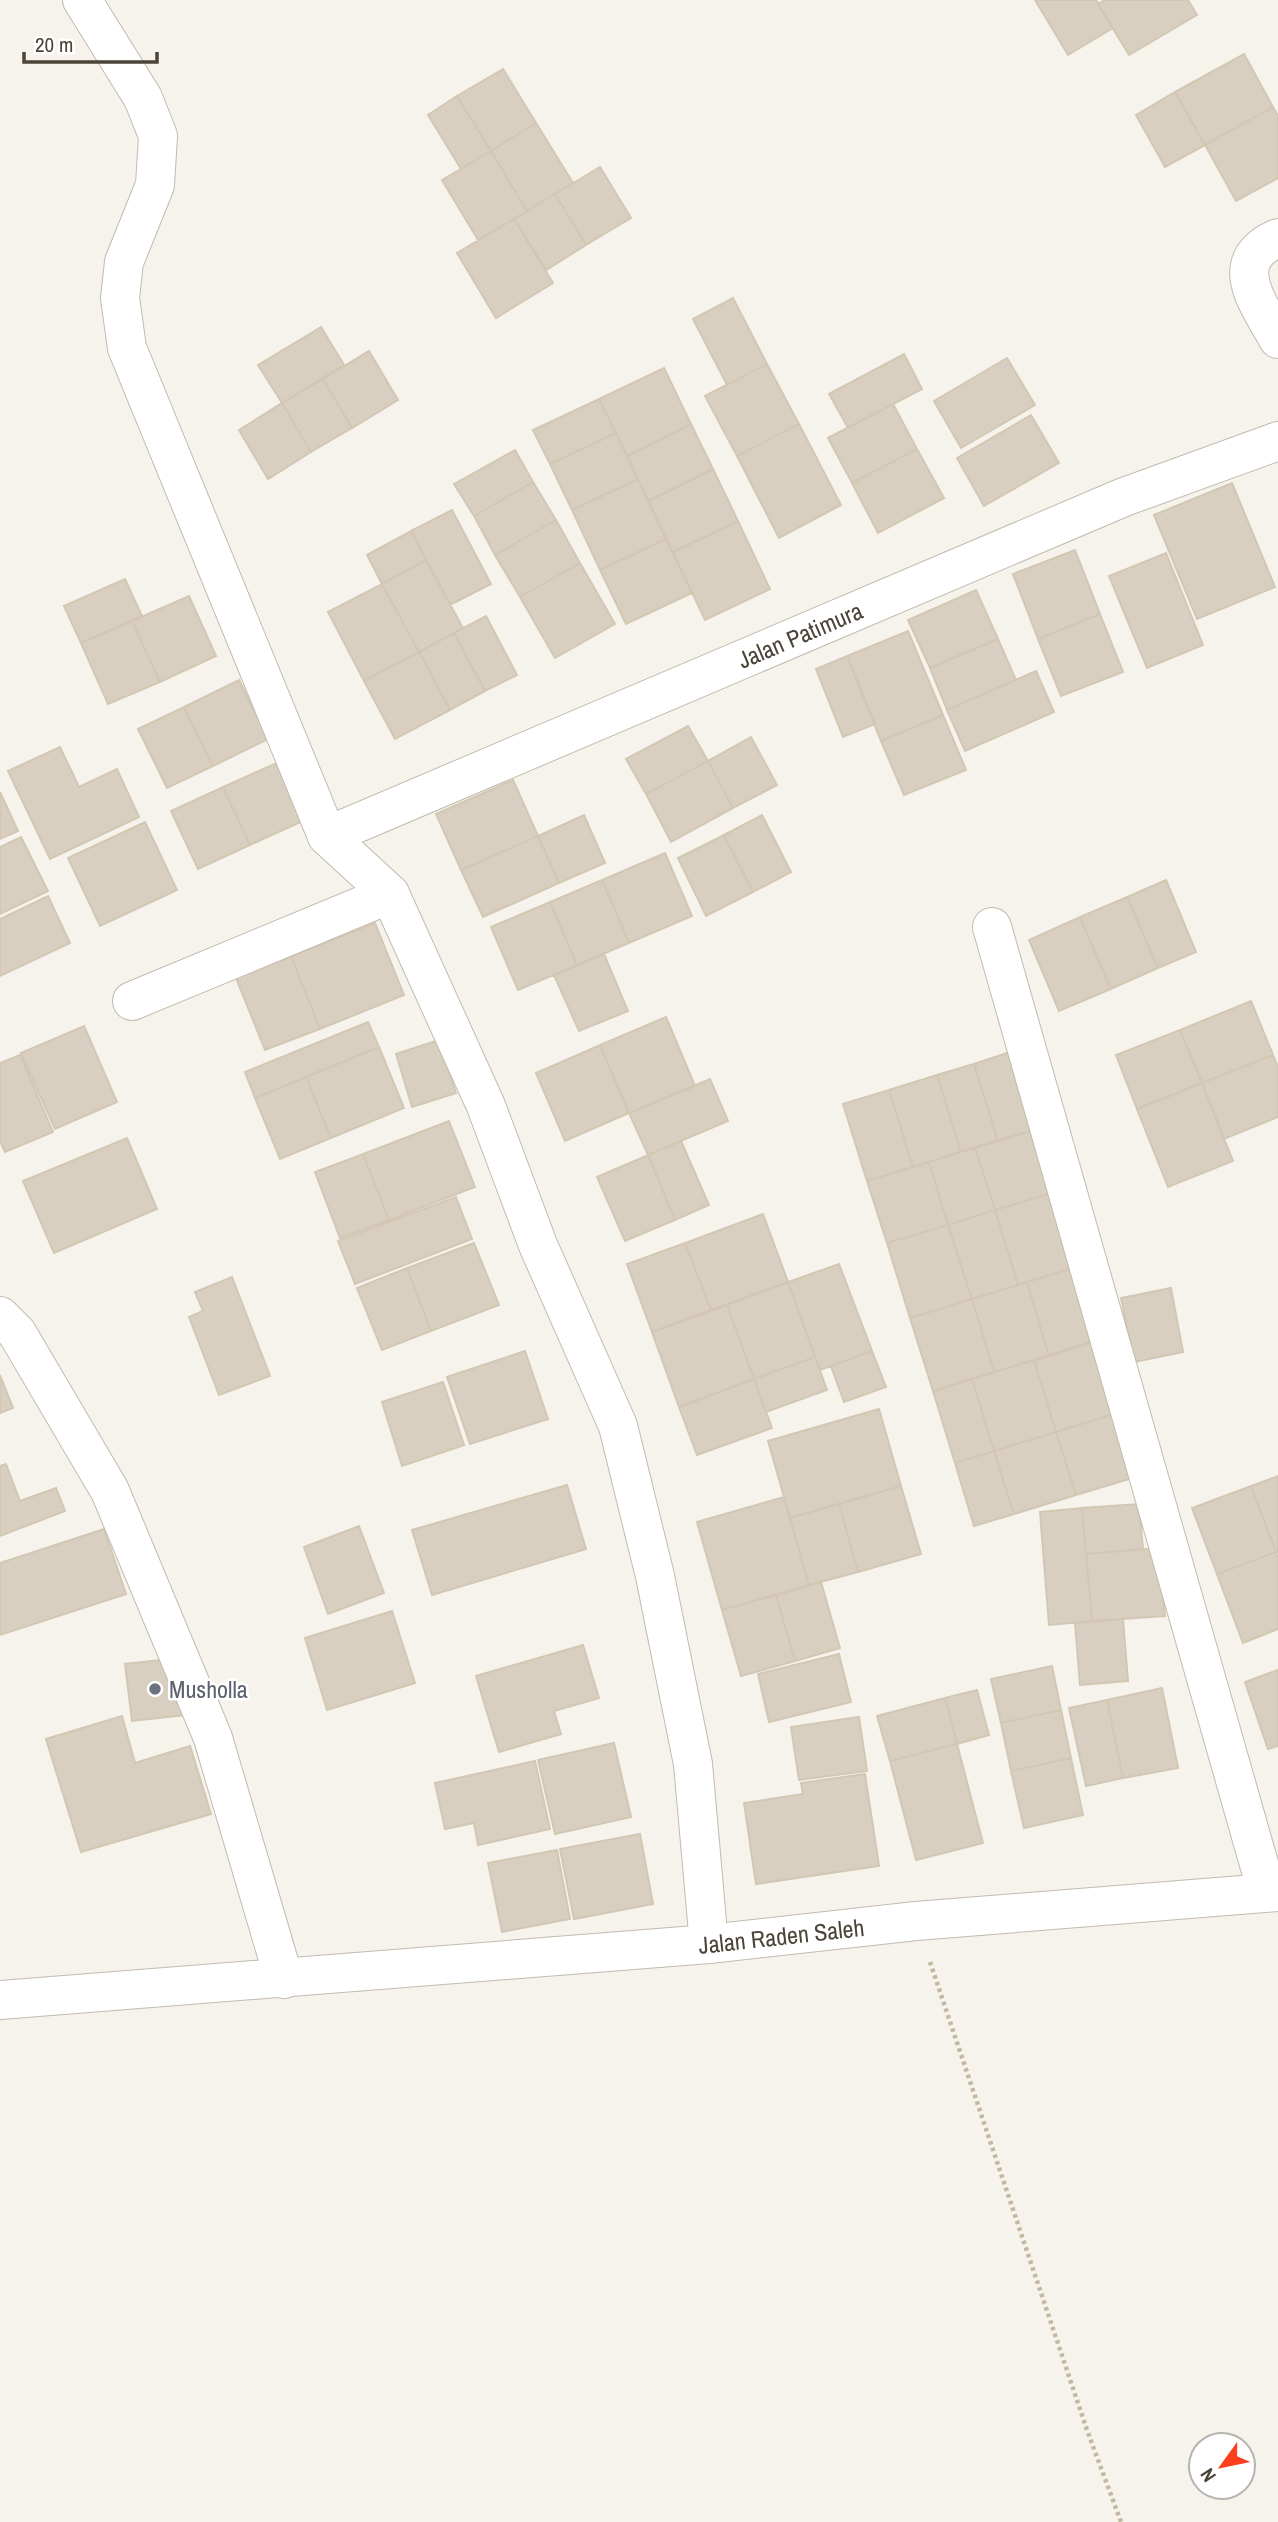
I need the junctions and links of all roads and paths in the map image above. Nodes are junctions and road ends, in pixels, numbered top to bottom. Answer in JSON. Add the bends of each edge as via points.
{"nodes":[{"id":1,"x":82,"y":0,"type":"edge"},
{"id":2,"x":1278,"y":238,"type":"edge"},
{"id":3,"x":1278,"y":339,"type":"edge"},
{"id":4,"x":1278,"y":441,"type":"edge"},
{"id":5,"x":327,"y":836,"type":"junction"},
{"id":6,"x":390,"y":894,"type":"junction"},
{"id":7,"x":992,"y":927,"type":"dead end"},
{"id":8,"x":132,"y":1001,"type":"dead end"},
{"id":9,"x":0,"y":1316,"type":"edge"},
{"id":10,"x":1272,"y":1892,"type":"edge"},
{"id":11,"x":916,"y":1921,"type":"junction"},
{"id":12,"x":709,"y":1944,"type":"junction"},
{"id":13,"x":284,"y":1979,"type":"junction"},
{"id":14,"x":0,"y":2000,"type":"edge"},
{"id":15,"x":1121,"y":2522,"type":"edge"}],
"edges":[{"from":1,"to":5,"type":"street","via":[[143,98],[158,136],[155,185],[124,262],[120,298],[127,348]]},
{"from":2,"to":3,"type":"street","via":[[1263,244],[1248,265],[1250,287]]},
{"from":4,"to":5,"type":"street","name":"Jalan Patimura","via":[[1124,497]]},
{"from":5,"to":6,"type":"street"},
{"from":6,"to":8,"type":"street"},
{"from":6,"to":12,"type":"street","via":[[486,1106],[538,1245],[618,1426],[655,1576],[693,1764]]},
{"from":7,"to":10,"type":"street"},
{"from":9,"to":13,"type":"street","via":[[17,1333],[110,1492],[213,1738]]},
{"from":10,"to":11,"type":"street","name":"Jalan Raden Saleh"},
{"from":11,"to":12,"type":"street","name":"Jalan Raden Saleh"},
{"from":11,"to":15,"type":"path"},
{"from":12,"to":13,"type":"street","name":"Jalan Raden Saleh"},
{"from":13,"to":14,"type":"street","name":"Jalan Raden Saleh"}]}
